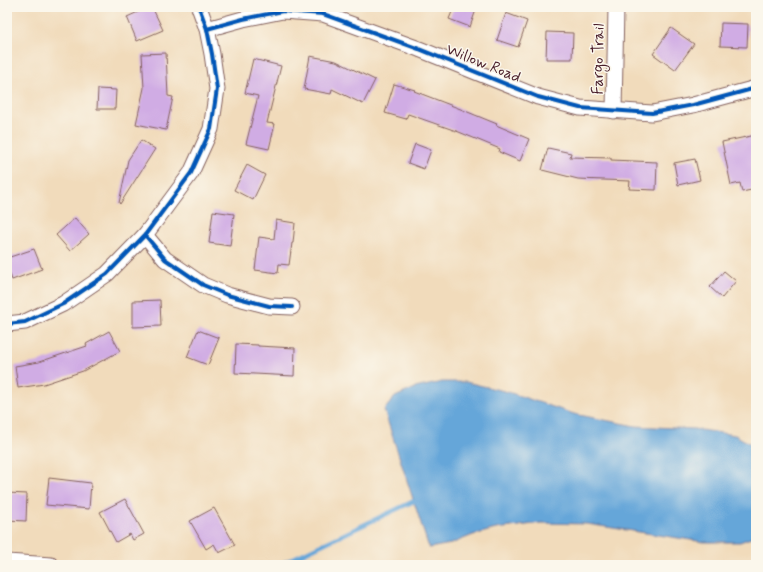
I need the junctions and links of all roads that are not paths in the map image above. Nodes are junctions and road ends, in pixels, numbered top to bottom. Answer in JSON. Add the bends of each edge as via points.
{"nodes":[{"id":1,"x":198,"y":7,"type":"edge"},
{"id":2,"x":616,"y":7,"type":"edge"},
{"id":3,"x":206,"y":29,"type":"junction"},
{"id":4,"x":756,"y":88,"type":"edge"},
{"id":5,"x":614,"y":111,"type":"junction"},
{"id":6,"x":145,"y":235,"type":"junction"},
{"id":7,"x":292,"y":307,"type":"dead end"},
{"id":8,"x":7,"y":324,"type":"edge"},
{"id":9,"x":7,"y":562,"type":"edge"},
{"id":10,"x":50,"y":565,"type":"edge"}],
"edges":[{"from":1,"to":3,"type":"street"},
{"from":2,"to":5,"type":"street","name":"Fargo Trail"},
{"from":3,"to":5,"type":"street","name":"Willow Road","via":[[283,11],[323,14],[538,97],[580,108]]},
{"from":3,"to":6,"type":"street","via":[[217,90],[211,129],[191,173]]},
{"from":4,"to":5,"type":"street","name":"Willow Road","via":[[693,106],[652,113]]},
{"from":6,"to":7,"type":"street","via":[[165,259],[203,285],[227,295],[269,306]]},
{"from":6,"to":8,"type":"street","via":[[107,274],[63,304],[25,322]]},
{"from":9,"to":10,"type":"street"}]}
